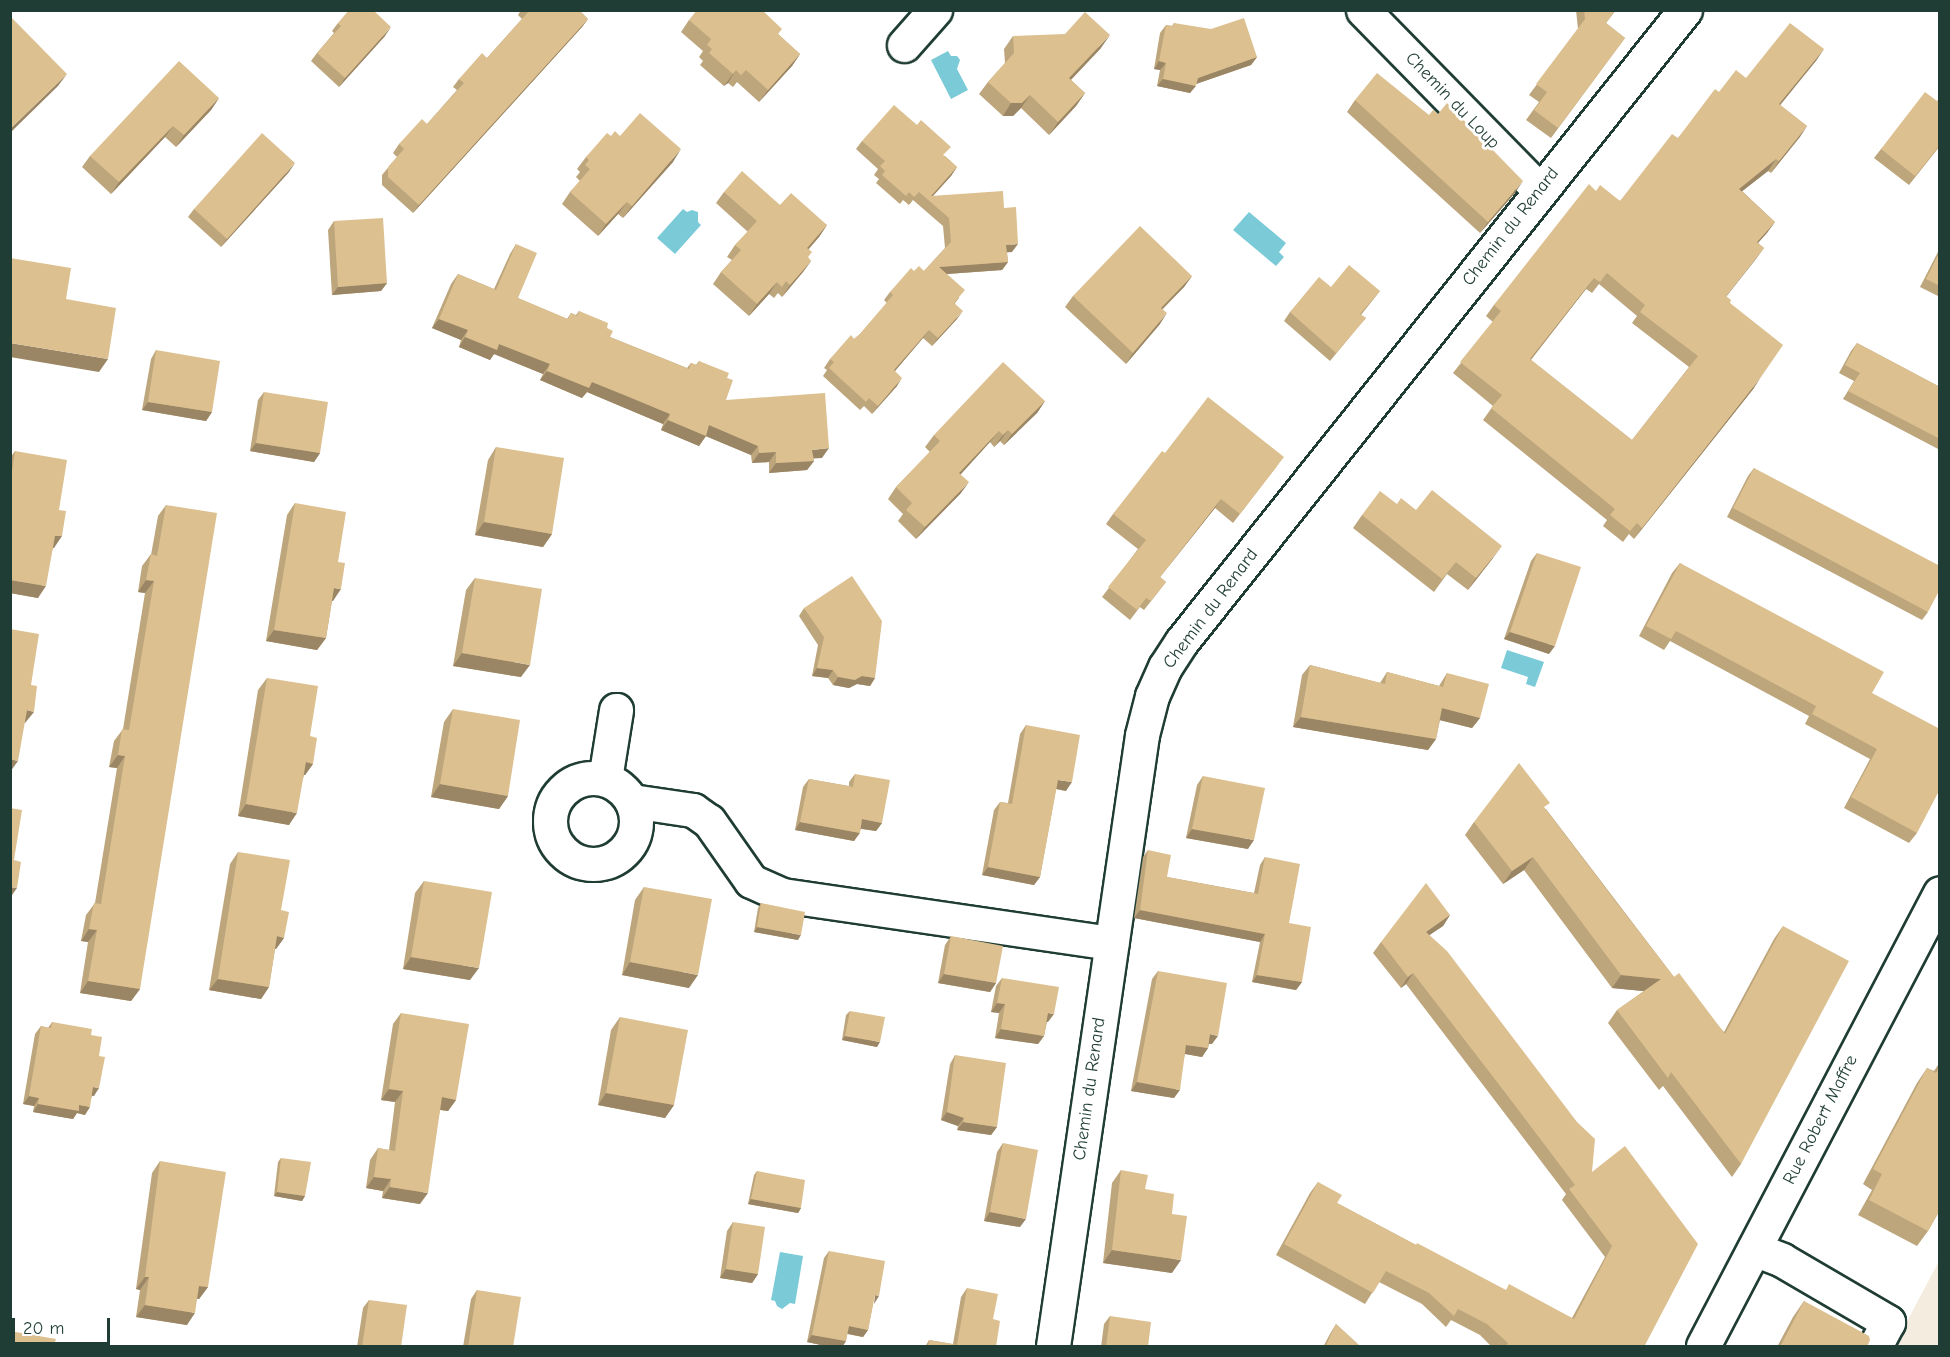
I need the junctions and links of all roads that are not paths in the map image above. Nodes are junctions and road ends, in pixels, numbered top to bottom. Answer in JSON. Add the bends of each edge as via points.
{"nodes":[{"id":1,"x":935,"y":10,"type":"edge"},
{"id":2,"x":1363,"y":10,"type":"edge"},
{"id":3,"x":1685,"y":10,"type":"edge"},
{"id":4,"x":904,"y":45,"type":"dead end"},
{"id":5,"x":1540,"y":191,"type":"junction"},
{"id":6,"x":616,"y":710,"type":"dead end"},
{"id":7,"x":605,"y":779,"type":"junction"},
{"id":8,"x":632,"y":801,"type":"junction"},
{"id":9,"x":1940,"y":893,"type":"edge"},
{"id":10,"x":1112,"y":943,"type":"junction"},
{"id":11,"x":1754,"y":1249,"type":"junction"},
{"id":12,"x":1053,"y":1347,"type":"edge"},
{"id":13,"x":1703,"y":1347,"type":"edge"},
{"id":14,"x":1875,"y":1347,"type":"edge"}],
"edges":[{"from":1,"to":4,"type":"street"},
{"from":2,"to":5,"type":"street","name":"Chemin du Loup"},
{"from":3,"to":5,"type":"street","name":"Chemin du Renard"},
{"from":5,"to":10,"type":"street","name":"Chemin du Renard","via":[[1165,667],[1152,696],[1142,735]]},
{"from":6,"to":7,"type":"street"},
{"from":7,"to":8,"type":"street","via":[[616,783]]},
{"from":7,"to":8,"type":"street","via":[[576,781],[554,801],[550,831],[566,856],[594,865],[622,855],[636,830],[637,814]]},
{"from":8,"to":10,"type":"street","via":[[693,810],[709,821],[751,881],[782,895]]},
{"from":9,"to":11,"type":"street","name":"Rue Robert Maffre"},
{"from":10,"to":12,"type":"street","name":"Chemin du Renard"},
{"from":11,"to":13,"type":"street","name":"Rue Robert Maffre"},
{"from":11,"to":14,"type":"street","via":[[1782,1260],[1888,1322]]}]}
